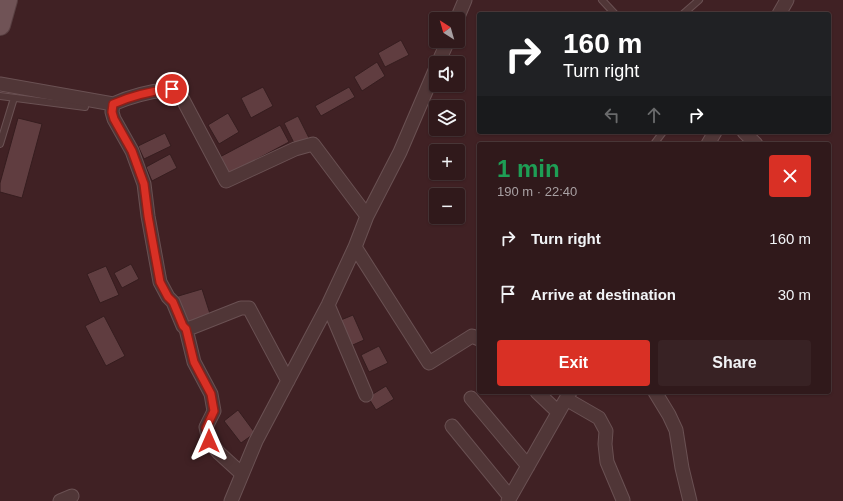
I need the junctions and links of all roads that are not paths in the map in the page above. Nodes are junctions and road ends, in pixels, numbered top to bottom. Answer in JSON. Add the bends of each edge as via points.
{"nodes":[{"id":1,"x":7,"y":0,"type":"edge"},
{"id":2,"x":465,"y":0,"type":"edge"},
{"id":3,"x":602,"y":0,"type":"edge"},
{"id":4,"x":699,"y":0,"type":"edge"},
{"id":5,"x":787,"y":0,"type":"edge"},
{"id":6,"x":460,"y":12,"type":"edge"},
{"id":7,"x":613,"y":12,"type":"edge"},
{"id":8,"x":685,"y":12,"type":"edge"},
{"id":9,"x":780,"y":12,"type":"edge"},
{"id":10,"x":0,"y":25,"type":"edge"},
{"id":11,"x":0,"y":84,"type":"edge"},
{"id":12,"x":429,"y":84,"type":"edge"},
{"id":13,"x":0,"y":96,"type":"edge"},
{"id":14,"x":14,"y":98,"type":"junction"},
{"id":15,"x":113,"y":104,"type":"junction"},
{"id":16,"x":85,"y":107,"type":"dead end"},
{"id":17,"x":746,"y":134,"type":"edge"},
{"id":18,"x":754,"y":142,"type":"edge"},
{"id":19,"x":0,"y":144,"type":"edge"},
{"id":20,"x":367,"y":216,"type":"junction"},
{"id":21,"x":355,"y":247,"type":"junction"},
{"id":22,"x":328,"y":305,"type":"junction"},
{"id":23,"x":186,"y":329,"type":"junction"},
{"id":24,"x":477,"y":338,"type":"edge"},
{"id":25,"x":288,"y":381,"type":"junction"},
{"id":26,"x":538,"y":394,"type":"edge"},
{"id":27,"x":656,"y":394,"type":"edge"},
{"id":28,"x":366,"y":395,"type":"dead end"},
{"id":29,"x":568,"y":395,"type":"edge"},
{"id":30,"x":471,"y":398,"type":"dead end"},
{"id":31,"x":558,"y":412,"type":"junction"},
{"id":32,"x":452,"y":426,"type":"dead end"},
{"id":33,"x":528,"y":466,"type":"junction"},
{"id":34,"x":242,"y":474,"type":"junction"},
{"id":35,"x":509,"y":499,"type":"edge"},
{"id":36,"x":623,"y":500,"type":"edge"},
{"id":37,"x":231,"y":501,"type":"edge"},
{"id":38,"x":690,"y":501,"type":"edge"}],
"edges":[{"from":1,"to":10,"type":"main road"},
{"from":2,"to":6,"type":"street"},
{"from":3,"to":7,"type":"lane"},
{"from":4,"to":8,"type":"lane"},
{"from":5,"to":9,"type":"street"},
{"from":11,"to":15,"type":"street"},
{"from":12,"to":20,"type":"street","via":[[400,152]]},
{"from":13,"to":14,"type":"lane"},
{"from":14,"to":16,"type":"lane"},
{"from":14,"to":19,"type":"lane"},
{"from":15,"to":20,"type":"street","via":[[155,91],[172,89],[180,96],[226,181],[295,149],[313,144]]},
{"from":15,"to":23,"type":"street","via":[[114,119],[132,151],[144,184],[160,282]]},
{"from":17,"to":18,"type":"street"},
{"from":20,"to":21,"type":"street"},
{"from":21,"to":22,"type":"street"},
{"from":21,"to":24,"type":"street","via":[[429,364],[472,336]]},
{"from":22,"to":25,"type":"street"},
{"from":22,"to":28,"type":"street"},
{"from":23,"to":25,"type":"street","via":[[241,308],[248,308]]},
{"from":23,"to":34,"type":"street","via":[[194,362],[211,394],[214,411],[206,428],[209,441]]},
{"from":25,"to":34,"type":"street"},
{"from":26,"to":31,"type":"street"},
{"from":27,"to":38,"type":"street","via":[[676,430]]},
{"from":29,"to":31,"type":"street"},
{"from":29,"to":36,"type":"street","via":[[599,418],[606,431],[607,462]]},
{"from":30,"to":33,"type":"street"},
{"from":31,"to":33,"type":"street"},
{"from":32,"to":35,"type":"street"},
{"from":33,"to":35,"type":"street"},
{"from":34,"to":37,"type":"street"}]}
